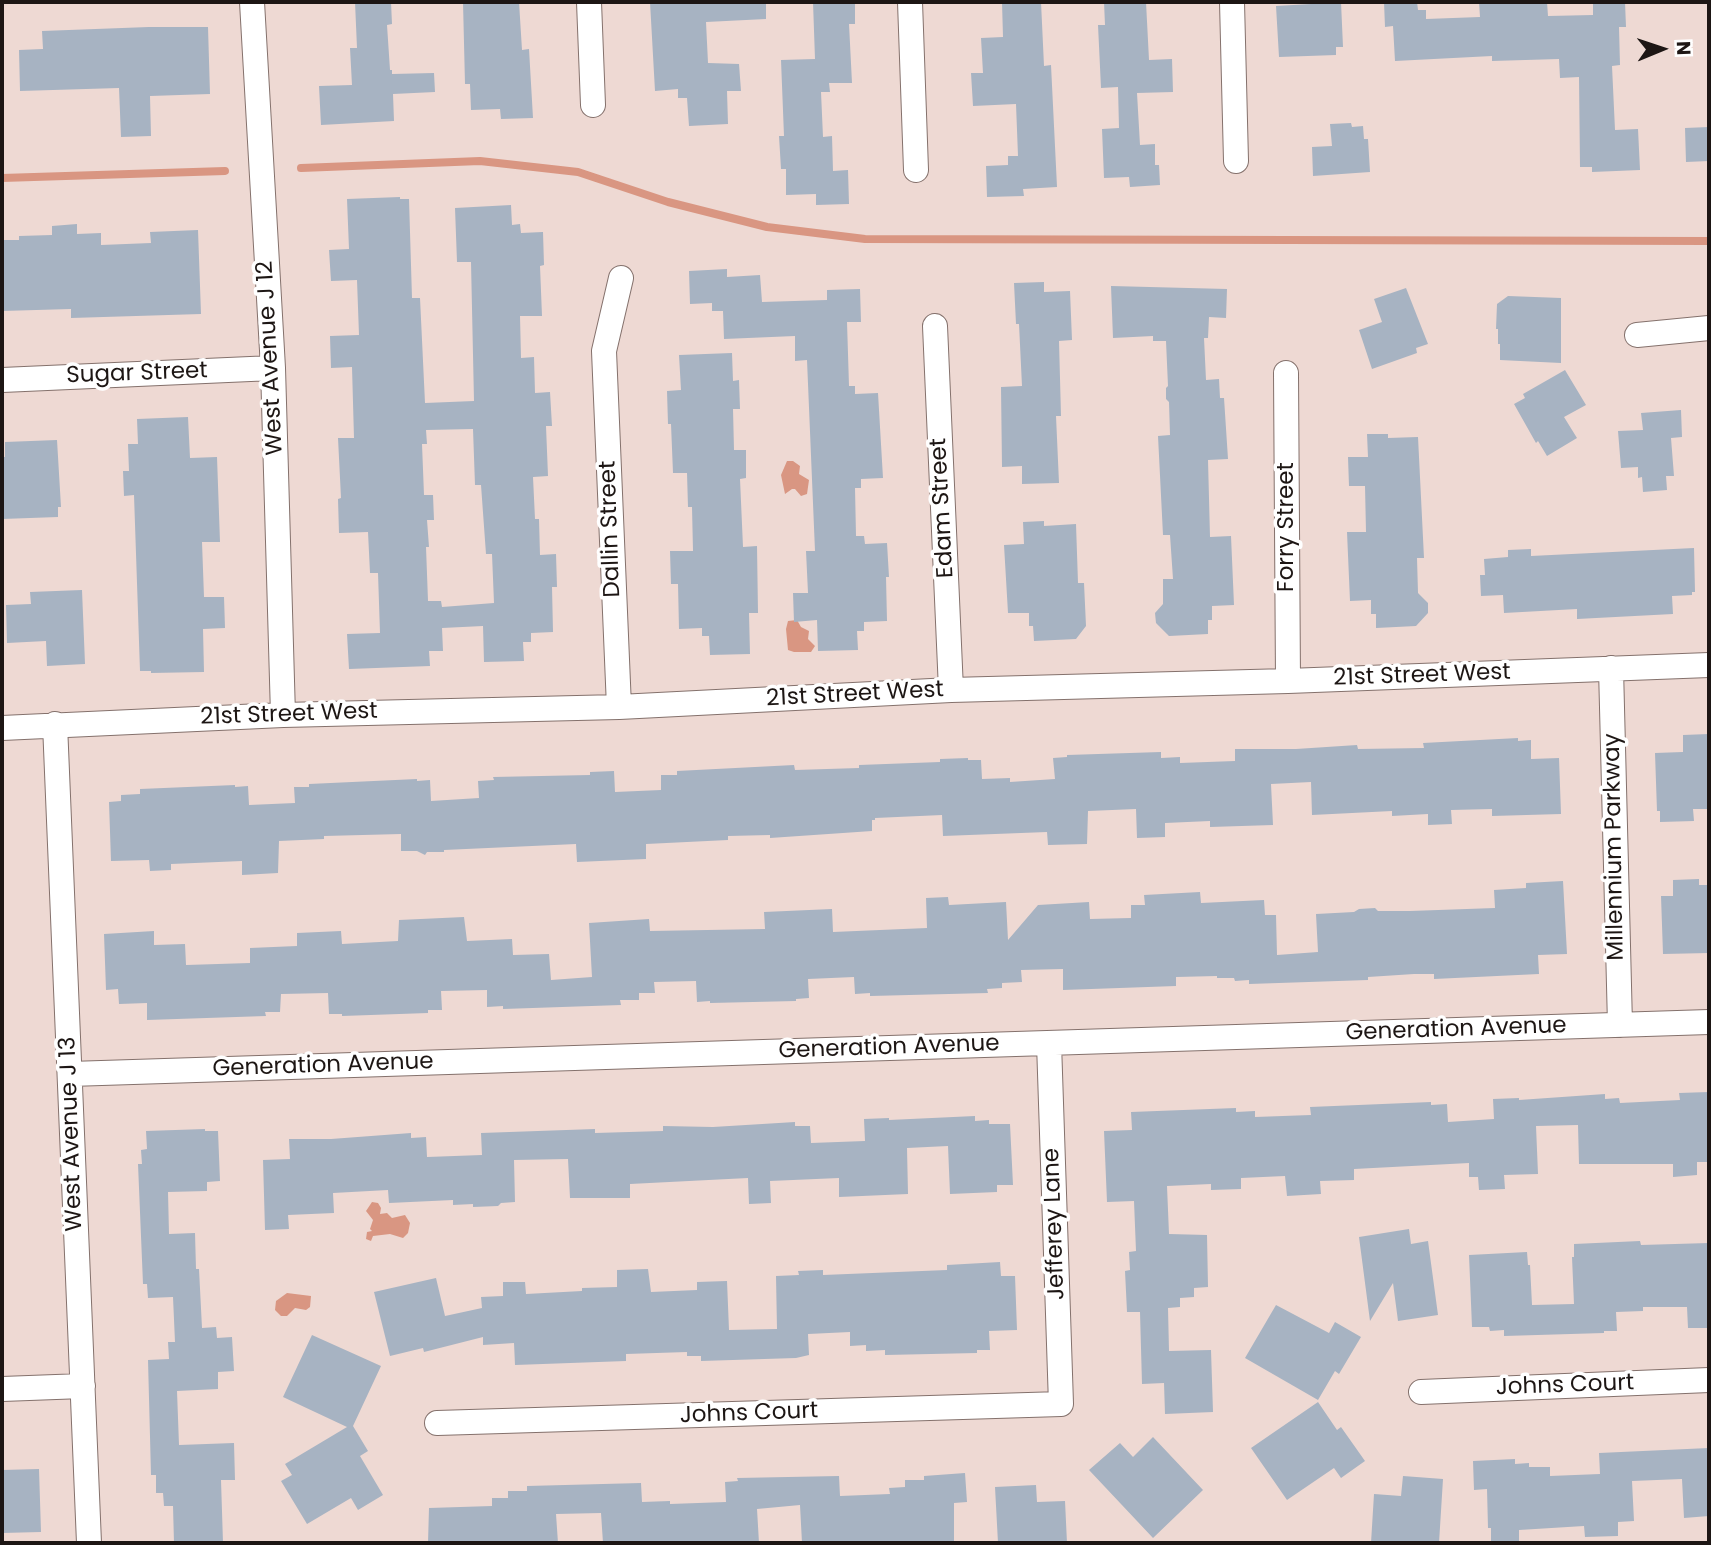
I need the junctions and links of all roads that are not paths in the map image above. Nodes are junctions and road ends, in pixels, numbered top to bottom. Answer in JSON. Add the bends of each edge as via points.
{"nodes":[{"id":1,"x":252,"y":2,"type":"edge"},
{"id":2,"x":589,"y":2,"type":"edge"},
{"id":3,"x":910,"y":2,"type":"edge"},
{"id":4,"x":1231,"y":2,"type":"edge"},
{"id":5,"x":593,"y":105,"type":"dead end"},
{"id":6,"x":1236,"y":161,"type":"dead end"},
{"id":7,"x":916,"y":170,"type":"dead end"},
{"id":8,"x":621,"y":278,"type":"dead end"},
{"id":9,"x":935,"y":326,"type":"dead end"},
{"id":10,"x":1709,"y":328,"type":"edge"},
{"id":11,"x":1637,"y":335,"type":"dead end"},
{"id":12,"x":273,"y":368,"type":"junction"},
{"id":13,"x":1286,"y":373,"type":"dead end"},
{"id":14,"x":2,"y":380,"type":"edge"},
{"id":15,"x":1709,"y":665,"type":"edge"},
{"id":16,"x":1611,"y":668,"type":"junction"},
{"id":17,"x":1288,"y":681,"type":"junction"},
{"id":18,"x":951,"y":690,"type":"junction"},
{"id":19,"x":619,"y":707,"type":"junction"},
{"id":20,"x":283,"y":715,"type":"junction"},
{"id":21,"x":55,"y":724,"type":"junction"},
{"id":22,"x":2,"y":728,"type":"edge"},
{"id":23,"x":1709,"y":1022,"type":"edge"},
{"id":24,"x":1620,"y":1025,"type":"junction"},
{"id":25,"x":1049,"y":1043,"type":"junction"},
{"id":26,"x":70,"y":1074,"type":"junction"},
{"id":27,"x":1709,"y":1380,"type":"edge"},
{"id":28,"x":83,"y":1386,"type":"junction"},
{"id":29,"x":2,"y":1389,"type":"edge"},
{"id":30,"x":1421,"y":1392,"type":"dead end"},
{"id":31,"x":1061,"y":1404,"type":"joint"},
{"id":32,"x":437,"y":1423,"type":"dead end"},
{"id":33,"x":89,"y":1543,"type":"edge"}],
"edges":[{"from":1,"to":12,"type":"street","name":"West Avenue J 12"},
{"from":2,"to":5,"type":"street"},
{"from":3,"to":7,"type":"street"},
{"from":4,"to":6,"type":"street"},
{"from":8,"to":19,"type":"street","name":"Dallin Street","via":[[604,351]]},
{"from":9,"to":18,"type":"street","name":"Edam Street"},
{"from":10,"to":11,"type":"street"},
{"from":12,"to":14,"type":"street","name":"Sugar Street"},
{"from":12,"to":20,"type":"street","name":"West Avenue J 12"},
{"from":13,"to":17,"type":"street","name":"Forry Street"},
{"from":15,"to":16,"type":"street","name":"21st Street West"},
{"from":16,"to":17,"type":"street","name":"21st Street West"},
{"from":16,"to":24,"type":"street","name":"Millennium Parkway"},
{"from":17,"to":18,"type":"street","name":"21st Street West"},
{"from":18,"to":19,"type":"street","name":"21st Street West"},
{"from":19,"to":20,"type":"street","name":"21st Street West"},
{"from":20,"to":21,"type":"street","name":"21st Street West"},
{"from":21,"to":22,"type":"street","name":"21st Street West"},
{"from":21,"to":26,"type":"street","name":"West Avenue J 13"},
{"from":23,"to":24,"type":"street","name":"Generation Avenue"},
{"from":24,"to":25,"type":"street","name":"Generation Avenue"},
{"from":25,"to":26,"type":"street","name":"Generation Avenue"},
{"from":25,"to":31,"type":"street","name":"Jefferey Lane"},
{"from":26,"to":28,"type":"street","name":"West Avenue J 13"},
{"from":27,"to":30,"type":"street","name":"Johns Court"},
{"from":28,"to":29,"type":"street"},
{"from":28,"to":33,"type":"street","name":"West Avenue J 13"},
{"from":31,"to":32,"type":"street","name":"Johns Court"}]}
